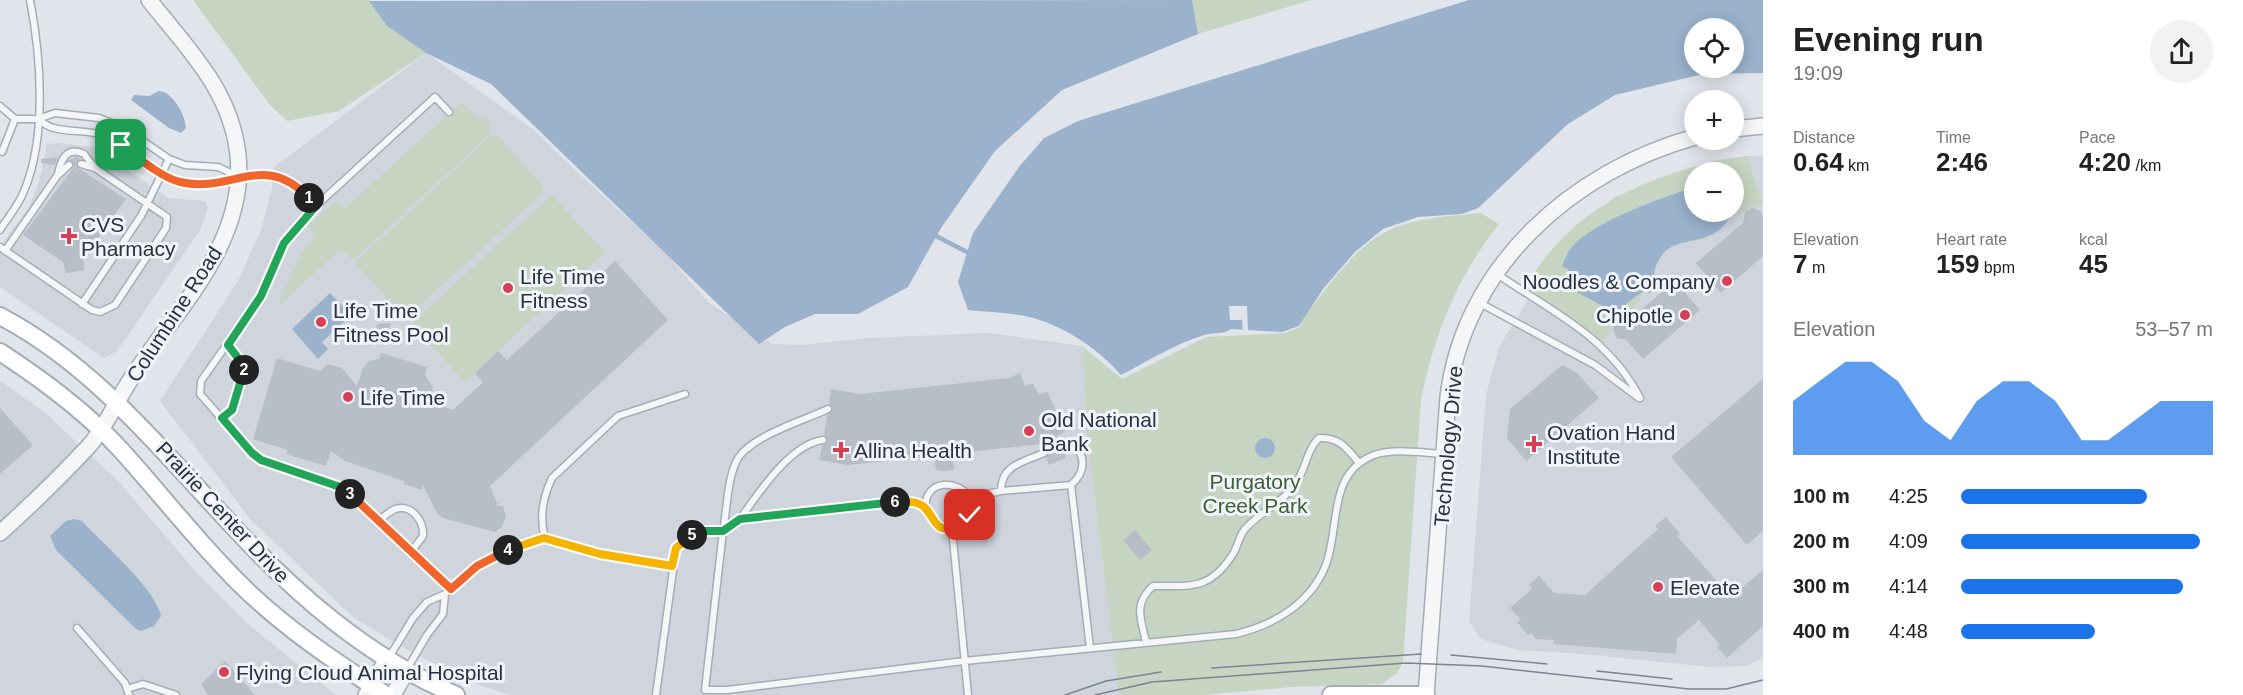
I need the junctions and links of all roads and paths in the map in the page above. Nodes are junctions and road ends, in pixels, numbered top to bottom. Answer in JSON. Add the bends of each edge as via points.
{"nodes":[{"id":1,"x":30,"y":0,"type":"edge"},
{"id":2,"x":149,"y":0,"type":"edge"},
{"id":3,"x":0,"y":106,"type":"edge"},
{"id":4,"x":449,"y":112,"type":"dead end"},
{"id":5,"x":15,"y":119,"type":"junction"},
{"id":6,"x":38,"y":119,"type":"junction"},
{"id":7,"x":1763,"y":126,"type":"edge"},
{"id":8,"x":1744,"y":128,"type":"edge"},
{"id":9,"x":1684,"y":141,"type":"edge"},
{"id":10,"x":2,"y":152,"type":"dead end"},
{"id":11,"x":169,"y":159,"type":"junction"},
{"id":12,"x":81,"y":164,"type":"dead end"},
{"id":13,"x":69,"y":165,"type":"dead end"},
{"id":14,"x":95,"y":168,"type":"junction"},
{"id":15,"x":163,"y":173,"type":"junction"},
{"id":16,"x":57,"y":176,"type":"junction"},
{"id":17,"x":239,"y":177,"type":"junction"},
{"id":18,"x":148,"y":202,"type":"junction"},
{"id":19,"x":316,"y":206,"type":"junction"},
{"id":20,"x":0,"y":230,"type":"edge"},
{"id":21,"x":3,"y":249,"type":"edge"},
{"id":22,"x":1496,"y":273,"type":"junction"},
{"id":23,"x":1478,"y":302,"type":"junction"},
{"id":24,"x":82,"y":304,"type":"junction"},
{"id":25,"x":0,"y":316,"type":"edge"},
{"id":26,"x":228,"y":345,"type":"junction"},
{"id":27,"x":0,"y":352,"type":"edge"},
{"id":28,"x":685,"y":394,"type":"dead end"},
{"id":29,"x":117,"y":404,"type":"junction"},
{"id":30,"x":828,"y":409,"type":"dead end"},
{"id":31,"x":222,"y":418,"type":"junction"},
{"id":32,"x":101,"y":430,"type":"junction"},
{"id":33,"x":823,"y":440,"type":"dead end"},
{"id":34,"x":1061,"y":446,"type":"dead end"},
{"id":35,"x":1044,"y":453,"type":"dead end"},
{"id":36,"x":1444,"y":454,"type":"junction"},
{"id":37,"x":1359,"y":463,"type":"junction"},
{"id":38,"x":1071,"y":485,"type":"junction"},
{"id":39,"x":1001,"y":491,"type":"junction"},
{"id":40,"x":971,"y":498,"type":"junction"},
{"id":41,"x":924,"y":507,"type":"junction"},
{"id":42,"x":740,"y":519,"type":"junction"},
{"id":43,"x":378,"y":521,"type":"junction"},
{"id":44,"x":952,"y":529,"type":"junction"},
{"id":45,"x":723,"y":531,"type":"junction"},
{"id":46,"x":0,"y":533,"type":"edge"},
{"id":47,"x":544,"y":538,"type":"junction"},
{"id":48,"x":411,"y":552,"type":"junction"},
{"id":49,"x":672,"y":566,"type":"junction"},
{"id":50,"x":451,"y":589,"type":"junction"},
{"id":51,"x":445,"y":594,"type":"junction"},
{"id":52,"x":76,"y":628,"type":"dead end"},
{"id":53,"x":1146,"y":642,"type":"junction"},
{"id":54,"x":1090,"y":648,"type":"junction"},
{"id":55,"x":387,"y":659,"type":"junction"},
{"id":56,"x":964,"y":661,"type":"junction"},
{"id":57,"x":407,"y":670,"type":"junction"},
{"id":58,"x":369,"y":690,"type":"edge"},
{"id":59,"x":128,"y":692,"type":"edge"},
{"id":60,"x":176,"y":695,"type":"edge"},
{"id":61,"x":386,"y":695,"type":"edge"},
{"id":62,"x":393,"y":695,"type":"edge"},
{"id":63,"x":456,"y":695,"type":"edge"},
{"id":64,"x":656,"y":695,"type":"edge"},
{"id":65,"x":968,"y":695,"type":"edge"},
{"id":66,"x":1331,"y":695,"type":"edge"},
{"id":67,"x":1426,"y":695,"type":"edge"}],
"edges":[{"from":1,"to":6,"type":"lane","via":[[38,66]]},
{"from":2,"to":17,"type":"street","name":"Columbine Road","via":[[215,83],[232,126]]},
{"from":3,"to":5,"type":"lane"},
{"from":4,"to":19,"type":"lane","via":[[435,97]]},
{"from":5,"to":6,"type":"lane"},
{"from":5,"to":10,"type":"lane"},
{"from":6,"to":11,"type":"lane","via":[[55,112],[99,118],[124,128]]},
{"from":6,"to":15,"type":"lane","via":[[53,128],[91,131],[110,138]]},
{"from":6,"to":20,"type":"lane","via":[[30,174],[22,196]]},
{"from":7,"to":8,"type":"street"},
{"from":9,"to":22,"type":"street","name":"Technology Drive","via":[[1640,156],[1588,183],[1544,218]]},
{"from":11,"to":15,"type":"lane"},
{"from":11,"to":17,"type":"lane","via":[[218,167]]},
{"from":12,"to":14,"type":"lane"},
{"from":13,"to":16,"type":"lane"},
{"from":14,"to":16,"type":"lane","via":[[84,154],[67,153]]},
{"from":14,"to":18,"type":"lane"},
{"from":15,"to":17,"type":"lane","via":[[190,184],[217,184]]},
{"from":15,"to":18,"type":"lane"},
{"from":16,"to":21,"type":"lane"},
{"from":17,"to":19,"type":"lane","via":[[277,176],[295,184]]},
{"from":17,"to":29,"type":"street","name":"Columbine Road","via":[[230,222],[203,278]]},
{"from":18,"to":24,"type":"lane"},
{"from":18,"to":24,"type":"lane","via":[[167,217],[166,228],[115,305],[100,312]]},
{"from":19,"to":26,"type":"lane","via":[[284,243],[261,296]]},
{"from":21,"to":24,"type":"lane"},
{"from":22,"to":23,"type":"street","name":"Technology Drive"},
{"from":22,"to":23,"type":"lane","via":[[1591,335],[1630,379],[1640,398],[1595,365]]},
{"from":23,"to":36,"type":"street","name":"Technology Drive","via":[[1450,378]]},
{"from":25,"to":29,"type":"main road","name":"Prairie Center Drive","via":[[60,353]]},
{"from":26,"to":31,"type":"lane","via":[[245,367],[232,410]]},
{"from":26,"to":31,"type":"lane","via":[[199,388]]},
{"from":27,"to":32,"type":"main road","name":"Prairie Center Drive","via":[[41,379]]},
{"from":28,"to":47,"type":"lane","via":[[618,416],[552,477],[540,522]]},
{"from":29,"to":32,"type":"street","name":"Columbine Road"},
{"from":29,"to":55,"type":"main road","name":"Prairie Center Drive","via":[[141,424],[230,524],[301,594],[337,625]]},
{"from":30,"to":45,"type":"lane","via":[[744,450],[735,465]]},
{"from":31,"to":43,"type":"lane","via":[[261,460],[343,488]]},
{"from":32,"to":46,"type":"street","name":"Columbine Road"},
{"from":32,"to":58,"type":"main road","name":"Prairie Center Drive","via":[[207,550],[266,609]]},
{"from":33,"to":42,"type":"lane","via":[[806,444],[767,480]]},
{"from":34,"to":38,"type":"lane","via":[[1070,443],[1081,455],[1084,469]]},
{"from":35,"to":39,"type":"lane","via":[[1007,470],[1001,478]]},
{"from":36,"to":37,"type":"lane","via":[[1376,454]]},
{"from":36,"to":67,"type":"street","name":"Technology Drive"},
{"from":37,"to":53,"type":"lane","via":[[1341,489],[1325,566],[1293,608],[1277,620],[1236,634]]},
{"from":37,"to":53,"type":"lane","via":[[1333,437],[1319,438],[1311,446],[1294,487],[1243,531],[1236,550],[1214,577],[1198,585],[1153,586],[1143,596],[1140,610]]},
{"from":38,"to":39,"type":"lane"},
{"from":38,"to":54,"type":"lane"},
{"from":39,"to":40,"type":"lane"},
{"from":40,"to":41,"type":"lane","via":[[960,486],[947,484],[934,489]]},
{"from":40,"to":44,"type":"lane","via":[[972,507],[965,522]]},
{"from":41,"to":42,"type":"lane","via":[[906,501]]},
{"from":41,"to":44,"type":"lane","via":[[934,522]]},
{"from":42,"to":45,"type":"lane"},
{"from":43,"to":48,"type":"lane"},
{"from":43,"to":48,"type":"lane","via":[[399,508],[418,517],[423,536]]},
{"from":44,"to":56,"type":"lane"},
{"from":45,"to":49,"type":"lane","via":[[689,536],[676,548]]},
{"from":45,"to":56,"type":"lane","via":[[705,690]]},
{"from":47,"to":49,"type":"lane","via":[[600,554]]},
{"from":47,"to":50,"type":"lane","via":[[516,546],[477,566]]},
{"from":48,"to":50,"type":"lane"},
{"from":49,"to":64,"type":"lane"},
{"from":50,"to":51,"type":"lane"},
{"from":51,"to":55,"type":"lane","via":[[427,602]]},
{"from":51,"to":57,"type":"lane","via":[[443,614]]},
{"from":52,"to":59,"type":"lane","via":[[125,683]]},
{"from":53,"to":54,"type":"lane"},
{"from":54,"to":56,"type":"lane"},
{"from":55,"to":57,"type":"main road","name":"Prairie Center Drive"},
{"from":55,"to":58,"type":"street"},
{"from":56,"to":65,"type":"lane"},
{"from":57,"to":62,"type":"street"},
{"from":57,"to":63,"type":"main road","name":"Prairie Center Drive"},
{"from":58,"to":61,"type":"main road","name":"Prairie Center Drive"},
{"from":59,"to":60,"type":"lane","via":[[143,684]]},
{"from":66,"to":67,"type":"main road"}]}
